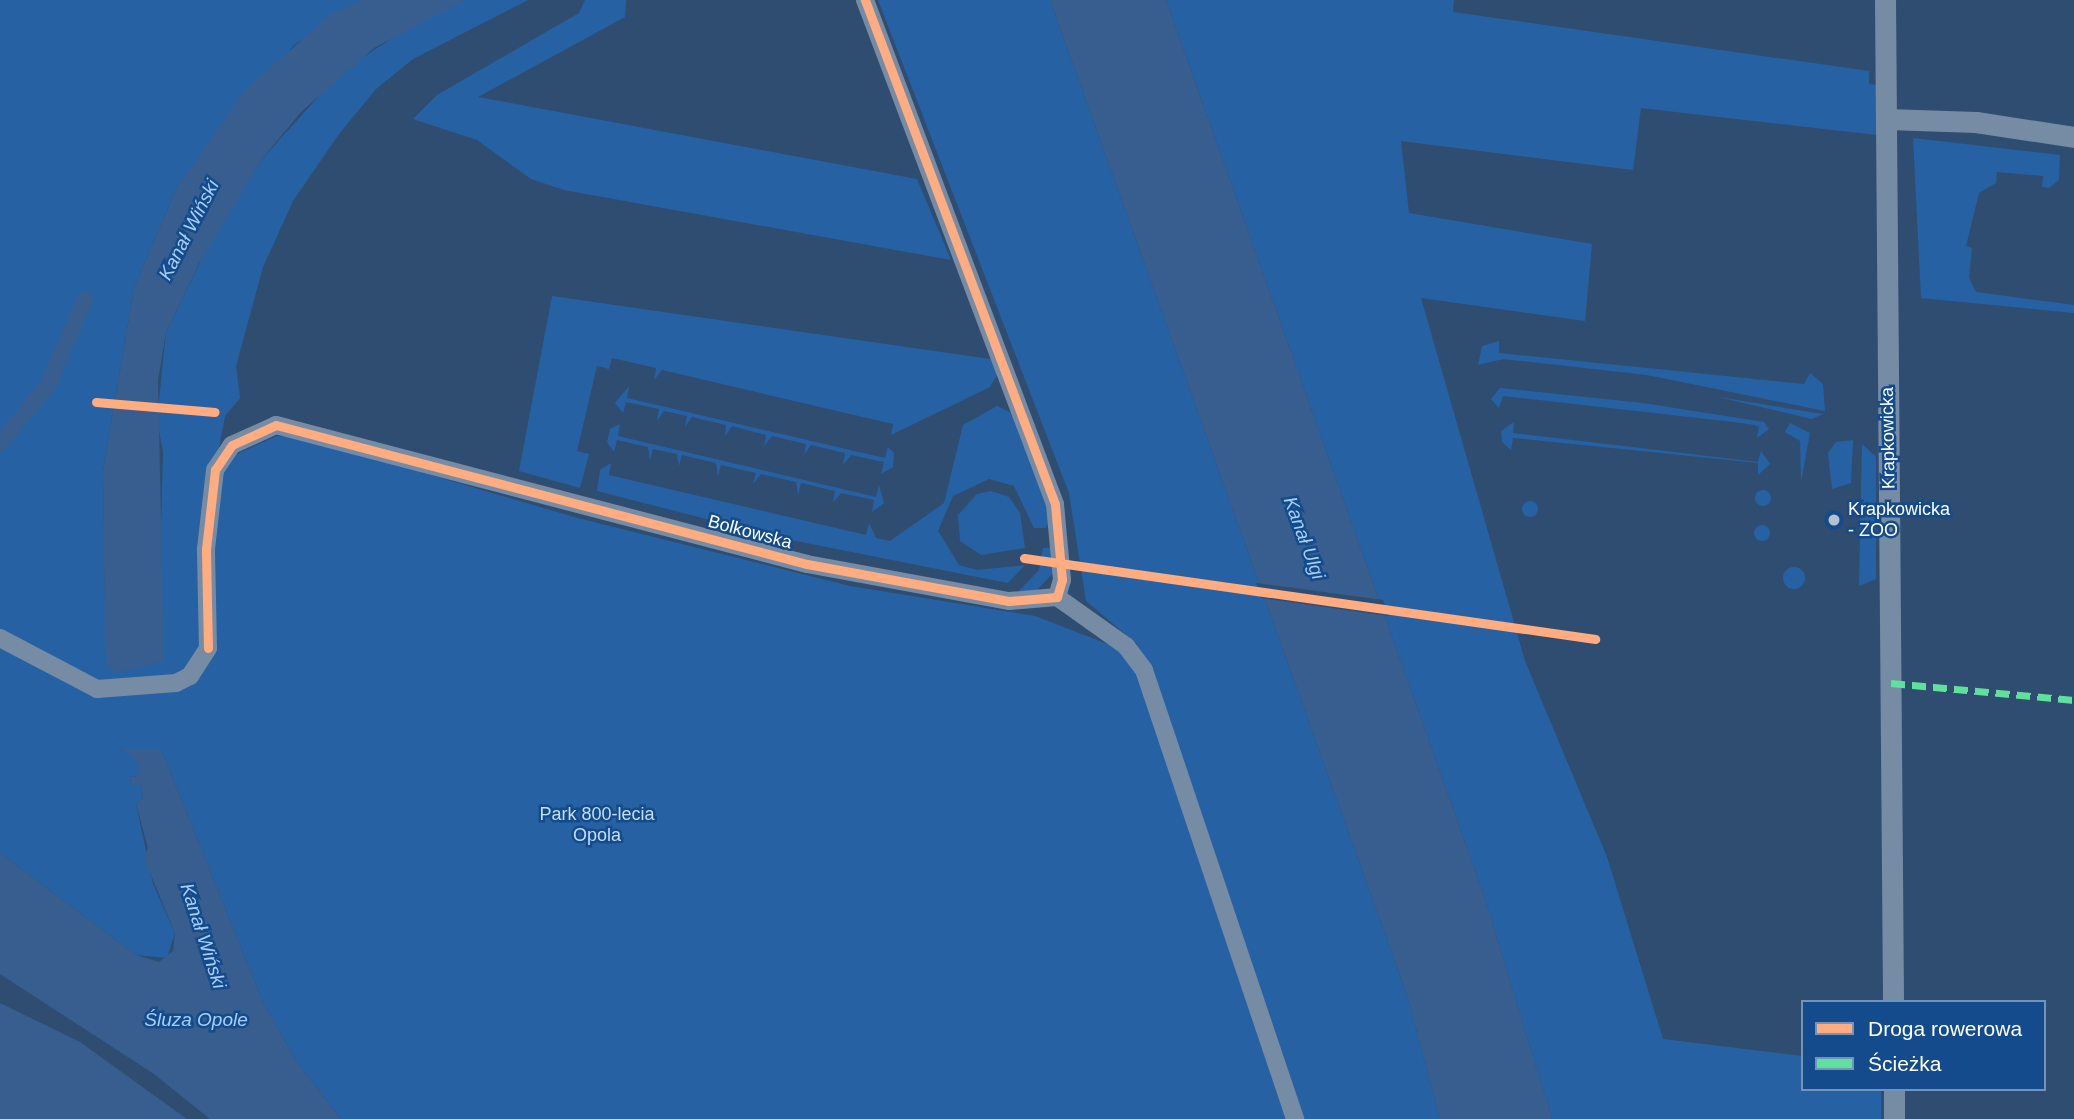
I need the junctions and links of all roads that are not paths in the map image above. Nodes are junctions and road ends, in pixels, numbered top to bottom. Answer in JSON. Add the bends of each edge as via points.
{"nodes":[{"id":1,"x":865,"y":0,"type":"edge"},
{"id":2,"x":1885,"y":0,"type":"edge"},
{"id":3,"x":1887,"y":119,"type":"junction"},
{"id":4,"x":2074,"y":137,"type":"edge"},
{"id":5,"x":1056,"y":597,"type":"junction"},
{"id":6,"x":0,"y":639,"type":"edge"},
{"id":7,"x":1893,"y":1000,"type":"edge"},
{"id":8,"x":1894,"y":1091,"type":"edge"},
{"id":9,"x":1295,"y":1119,"type":"edge"},
{"id":10,"x":1894,"y":1119,"type":"edge"}],
"edges":[{"from":1,"to":5,"type":"street","via":[[1055,504],[1062,580]]},
{"from":2,"to":3,"type":"street","name":"Krapkowicka"},
{"from":3,"to":4,"type":"street","via":[[1976,122]]},
{"from":3,"to":7,"type":"street","name":"Krapkowicka"},
{"from":5,"to":6,"type":"street","name":"Bolkowska","via":[[1009,601],[807,564],[276,425],[232,445],[215,470],[206,549],[208,648],[190,676],[176,683],[97,689]]},
{"from":5,"to":9,"type":"street","via":[[1126,646],[1144,670]]},
{"from":8,"to":10,"type":"street"}]}
